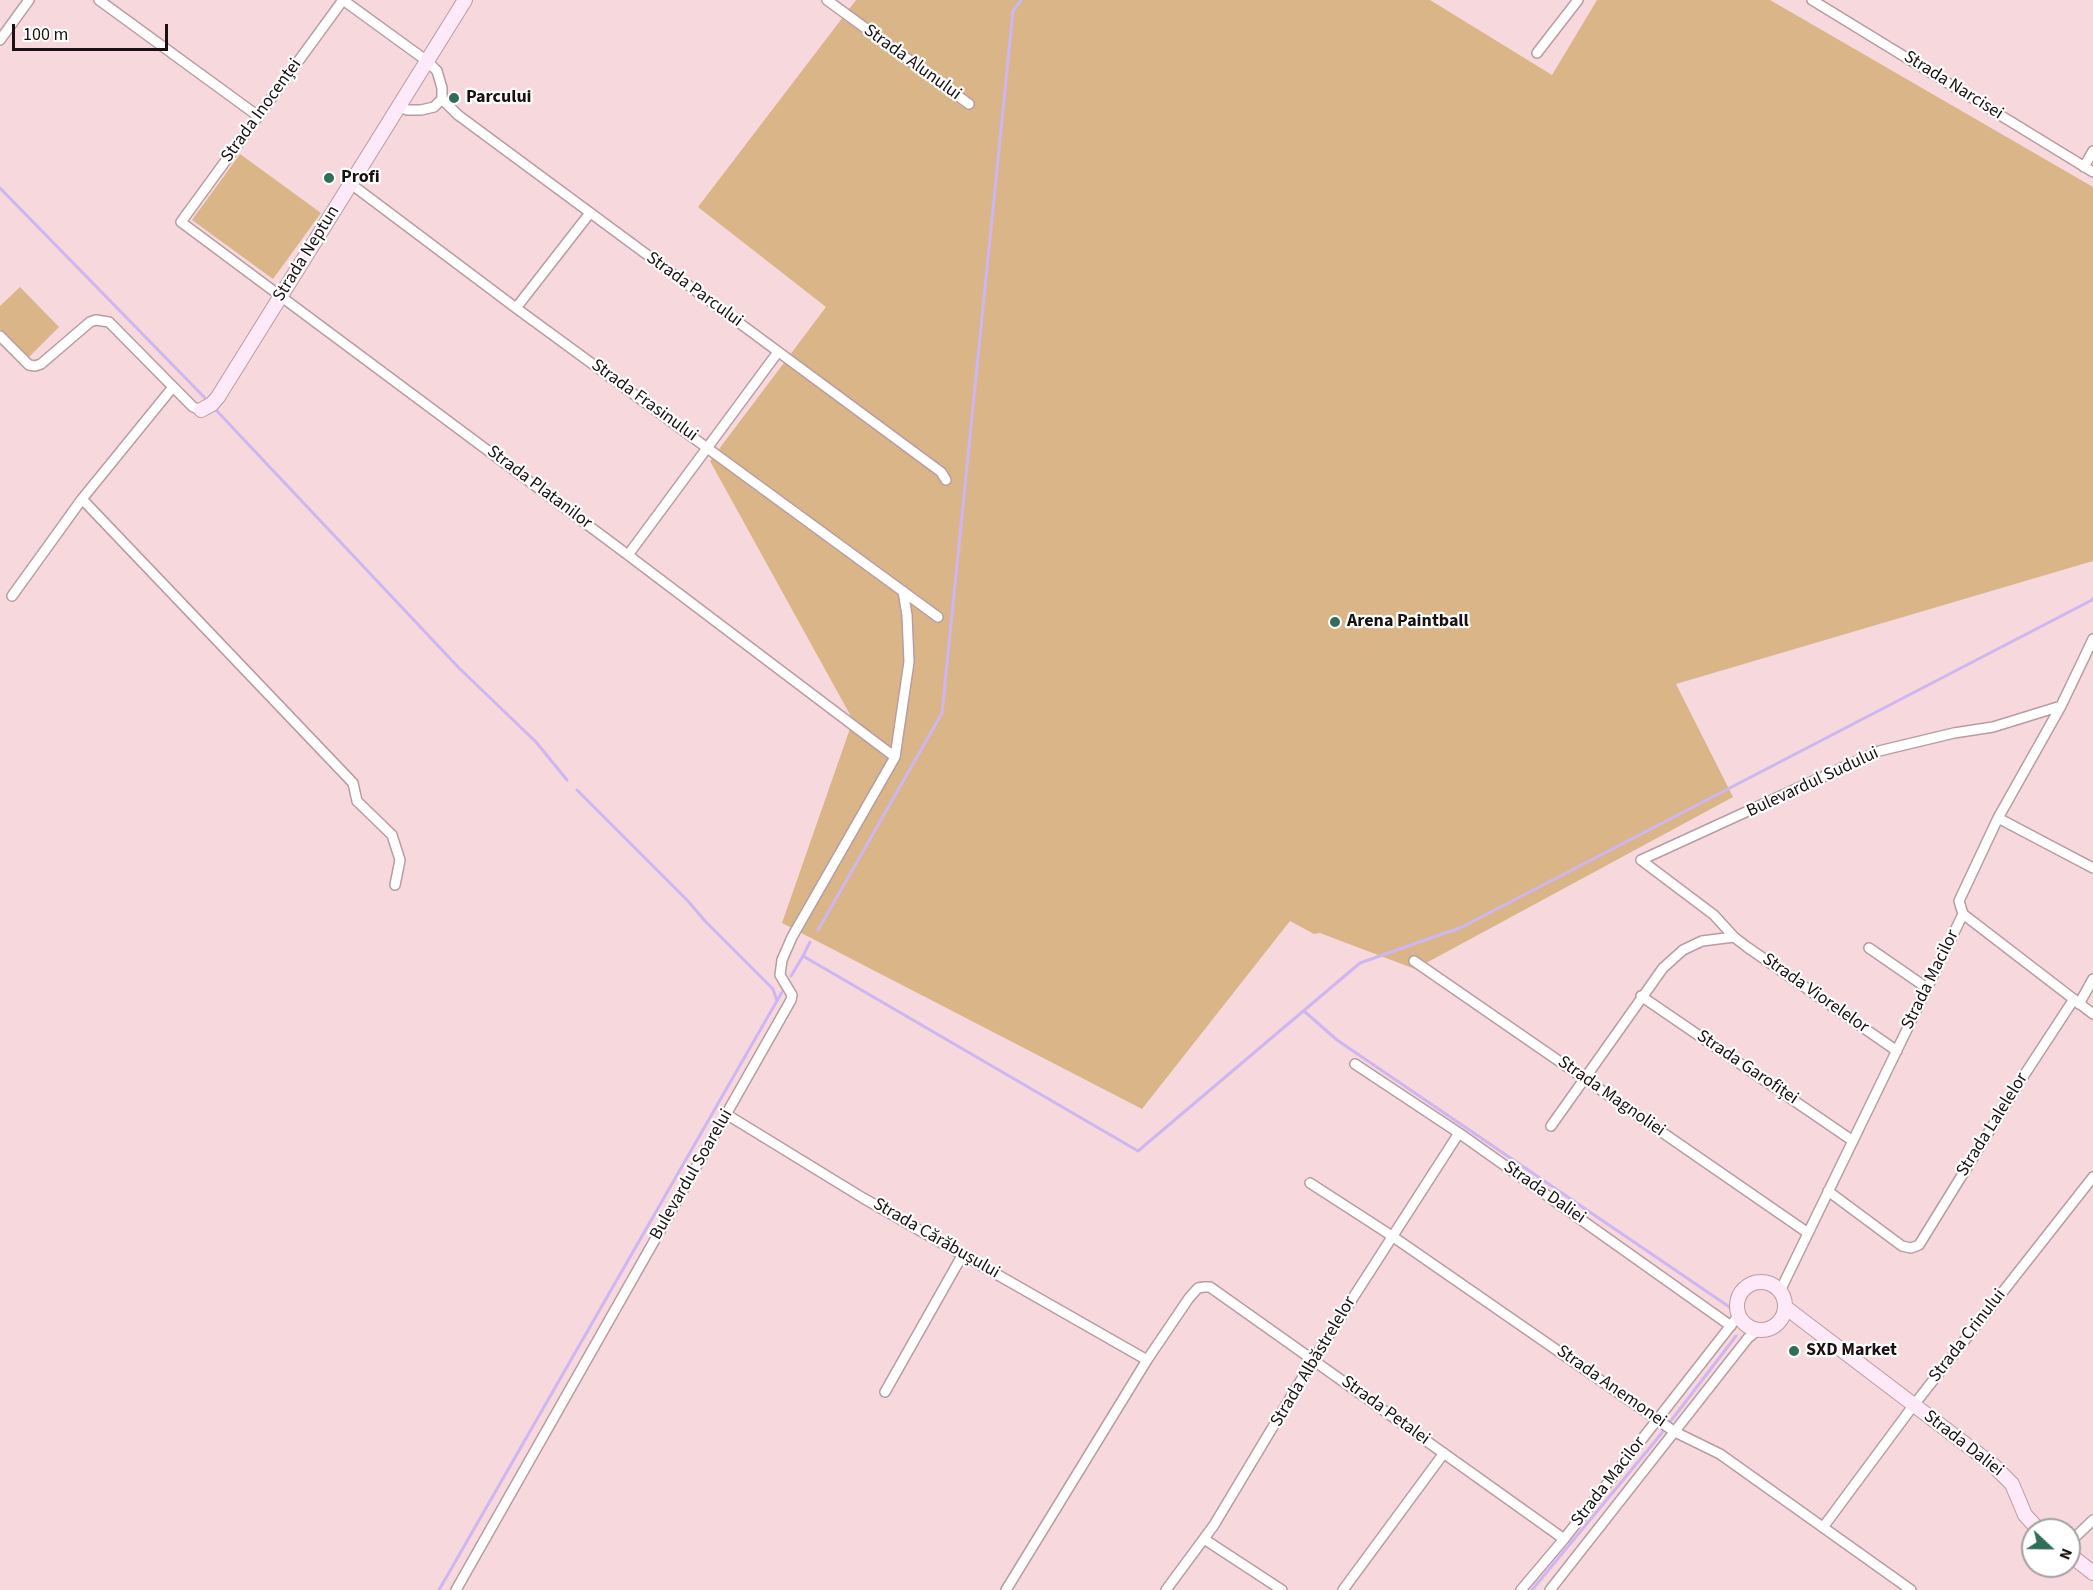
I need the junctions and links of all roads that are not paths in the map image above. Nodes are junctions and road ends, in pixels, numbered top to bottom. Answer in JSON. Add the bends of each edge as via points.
{"nodes":[{"id":1,"x":29,"y":0,"type":"edge"},
{"id":2,"x":99,"y":0,"type":"edge"},
{"id":3,"x":343,"y":0,"type":"edge"},
{"id":4,"x":465,"y":0,"type":"edge"},
{"id":5,"x":826,"y":0,"type":"edge"},
{"id":6,"x":1578,"y":0,"type":"edge"},
{"id":7,"x":1812,"y":0,"type":"edge"},
{"id":8,"x":0,"y":40,"type":"edge"},
{"id":9,"x":1537,"y":53,"type":"dead end"},
{"id":10,"x":427,"y":62,"type":"junction"},
{"id":11,"x":442,"y":99,"type":"junction"},
{"id":12,"x":969,"y":104,"type":"dead end"},
{"id":13,"x":399,"y":106,"type":"junction"},
{"id":14,"x":258,"y":117,"type":"junction"},
{"id":15,"x":2093,"y":151,"type":"edge"},
{"id":16,"x":2084,"y":167,"type":"junction"},
{"id":17,"x":2093,"y":172,"type":"edge"},
{"id":18,"x":351,"y":184,"type":"junction"},
{"id":19,"x":590,"y":213,"type":"junction"},
{"id":20,"x":181,"y":222,"type":"joint"},
{"id":21,"x":281,"y":295,"type":"junction"},
{"id":22,"x":516,"y":308,"type":"junction"},
{"id":23,"x":0,"y":336,"type":"edge"},
{"id":24,"x":778,"y":352,"type":"junction"},
{"id":25,"x":173,"y":387,"type":"junction"},
{"id":26,"x":201,"y":410,"type":"joint"},
{"id":27,"x":707,"y":447,"type":"junction"},
{"id":28,"x":946,"y":480,"type":"dead end"},
{"id":29,"x":82,"y":499,"type":"junction"},
{"id":30,"x":628,"y":555,"type":"junction"},
{"id":31,"x":903,"y":591,"type":"junction"},
{"id":32,"x":12,"y":596,"type":"dead end"},
{"id":33,"x":938,"y":617,"type":"dead end"},
{"id":34,"x":2093,"y":639,"type":"edge"},
{"id":35,"x":2061,"y":706,"type":"junction"},
{"id":36,"x":895,"y":757,"type":"junction"},
{"id":37,"x":1998,"y":818,"type":"junction"},
{"id":38,"x":1641,"y":860,"type":"joint"},
{"id":39,"x":2093,"y":868,"type":"edge"},
{"id":40,"x":395,"y":885,"type":"dead end"},
{"id":41,"x":1963,"y":914,"type":"junction"},
{"id":42,"x":1734,"y":936,"type":"junction"},
{"id":43,"x":1869,"y":948,"type":"dead end"},
{"id":44,"x":1414,"y":961,"type":"dead end"},
{"id":45,"x":2093,"y":979,"type":"edge"},
{"id":46,"x":1927,"y":988,"type":"junction"},
{"id":47,"x":1641,"y":996,"type":"junction"},
{"id":48,"x":2077,"y":1001,"type":"junction"},
{"id":49,"x":2093,"y":1014,"type":"edge"},
{"id":50,"x":1896,"y":1051,"type":"junction"},
{"id":51,"x":1355,"y":1064,"type":"dead end"},
{"id":52,"x":1583,"y":1079,"type":"junction"},
{"id":53,"x":726,"y":1114,"type":"junction"},
{"id":54,"x":1551,"y":1126,"type":"dead end"},
{"id":55,"x":1459,"y":1132,"type":"junction"},
{"id":56,"x":1853,"y":1141,"type":"junction"},
{"id":57,"x":2093,"y":1177,"type":"edge"},
{"id":58,"x":1310,"y":1183,"type":"dead end"},
{"id":59,"x":1828,"y":1191,"type":"junction"},
{"id":60,"x":1808,"y":1233,"type":"junction"},
{"id":61,"x":1392,"y":1236,"type":"junction"},
{"id":62,"x":963,"y":1254,"type":"junction"},
{"id":63,"x":1780,"y":1291,"type":"junction"},
{"id":64,"x":1785,"y":1307,"type":"junction"},
{"id":65,"x":1735,"y":1320,"type":"junction"},
{"id":66,"x":1758,"y":1330,"type":"junction"},
{"id":67,"x":1147,"y":1360,"type":"junction"},
{"id":68,"x":1313,"y":1360,"type":"junction"},
{"id":69,"x":885,"y":1392,"type":"dead end"},
{"id":70,"x":1913,"y":1406,"type":"junction"},
{"id":71,"x":1659,"y":1421,"type":"junction"},
{"id":72,"x":1673,"y":1431,"type":"junction"},
{"id":73,"x":1444,"y":1453,"type":"junction"},
{"id":74,"x":2028,"y":1518,"type":"edge"},
{"id":75,"x":2093,"y":1520,"type":"edge"},
{"id":76,"x":1824,"y":1526,"type":"junction"},
{"id":77,"x":2081,"y":1532,"type":"edge"},
{"id":78,"x":1204,"y":1539,"type":"junction"},
{"id":79,"x":1564,"y":1539,"type":"junction"},
{"id":80,"x":2081,"y":1564,"type":"edge"},
{"id":81,"x":2093,"y":1573,"type":"edge"},
{"id":82,"x":456,"y":1590,"type":"edge"},
{"id":83,"x":1006,"y":1590,"type":"edge"},
{"id":84,"x":1166,"y":1590,"type":"edge"},
{"id":85,"x":1282,"y":1590,"type":"edge"},
{"id":86,"x":1343,"y":1590,"type":"edge"},
{"id":87,"x":1521,"y":1590,"type":"edge"},
{"id":88,"x":1550,"y":1590,"type":"edge"},
{"id":89,"x":1911,"y":1590,"type":"edge"}],
"edges":[{"from":1,"to":8,"type":"street"},
{"from":2,"to":14,"type":"street"},
{"from":3,"to":10,"type":"street"},
{"from":3,"to":14,"type":"street","name":"Strada Inocenței"},
{"from":4,"to":10,"type":"street","name":"Strada Neptun"},
{"from":5,"to":12,"type":"street","name":"Strada Alunului"},
{"from":6,"to":9,"type":"street"},
{"from":7,"to":16,"type":"street","name":"Strada Narcisei"},
{"from":10,"to":11,"type":"street","via":[[436,71]]},
{"from":10,"to":13,"type":"street","name":"Strada Neptun"},
{"from":11,"to":13,"type":"street","via":[[421,110]]},
{"from":11,"to":19,"type":"street","name":"Strada Parcului"},
{"from":13,"to":18,"type":"street","name":"Strada Neptun"},
{"from":14,"to":20,"type":"street","name":"Strada Inocenței"},
{"from":15,"to":16,"type":"street"},
{"from":16,"to":17,"type":"street","name":"Strada Narcisei"},
{"from":18,"to":21,"type":"street","name":"Strada Neptun"},
{"from":18,"to":22,"type":"street","name":"Strada Frasinului"},
{"from":19,"to":22,"type":"street"},
{"from":19,"to":24,"type":"street","name":"Strada Parcului"},
{"from":20,"to":21,"type":"street","name":"Strada Platanilor"},
{"from":21,"to":26,"type":"street","name":"Strada Neptun","via":[[218,396]]},
{"from":21,"to":30,"type":"street","name":"Strada Platanilor"},
{"from":22,"to":27,"type":"street","name":"Strada Frasinului"},
{"from":23,"to":25,"type":"street","via":[[28,365],[35,366],[90,322],[110,322]]},
{"from":24,"to":27,"type":"street"},
{"from":24,"to":28,"type":"street","name":"Strada Parcului"},
{"from":25,"to":26,"type":"street"},
{"from":25,"to":29,"type":"street"},
{"from":27,"to":30,"type":"street"},
{"from":27,"to":31,"type":"street","name":"Strada Frasinului"},
{"from":29,"to":32,"type":"street"},
{"from":29,"to":40,"type":"street","via":[[353,783],[357,801],[392,835],[400,860]]},
{"from":30,"to":36,"type":"street","name":"Strada Platanilor"},
{"from":31,"to":33,"type":"street","name":"Strada Frasinului"},
{"from":31,"to":36,"type":"street","via":[[909,662]]},
{"from":34,"to":35,"type":"street","name":"Strada Macilor"},
{"from":35,"to":37,"type":"street","name":"Strada Macilor"},
{"from":35,"to":38,"type":"street","name":"Bulevardul Sudului","via":[[1993,727],[1879,751]]},
{"from":36,"to":53,"type":"street","name":"Bulevardul Soarelui","via":[[792,937],[780,975],[791,1000]]},
{"from":37,"to":39,"type":"street"},
{"from":37,"to":41,"type":"street","name":"Strada Macilor","via":[[1959,901]]},
{"from":38,"to":42,"type":"street","name":"Strada Viorelelor","via":[[1714,915]]},
{"from":41,"to":46,"type":"street","name":"Strada Macilor"},
{"from":41,"to":48,"type":"street"},
{"from":42,"to":47,"type":"street","via":[[1702,941],[1683,950]]},
{"from":42,"to":50,"type":"street","name":"Strada Viorelelor"},
{"from":43,"to":46,"type":"street"},
{"from":44,"to":52,"type":"street","name":"Strada Magnoliei"},
{"from":45,"to":48,"type":"street","name":"Strada Lalelelor"},
{"from":46,"to":50,"type":"street","name":"Strada Macilor"},
{"from":47,"to":52,"type":"street"},
{"from":47,"to":56,"type":"street","name":"Strada Garofiței"},
{"from":48,"to":49,"type":"street"},
{"from":48,"to":59,"type":"street","name":"Strada Lalelelor","via":[[2019,1083],[1919,1245],[1902,1246]]},
{"from":50,"to":56,"type":"street","name":"Strada Macilor"},
{"from":51,"to":55,"type":"street","name":"Strada Daliei"},
{"from":52,"to":54,"type":"street"},
{"from":52,"to":60,"type":"street","name":"Strada Magnoliei"},
{"from":53,"to":62,"type":"street","name":"Strada Cărăbușului"},
{"from":53,"to":82,"type":"street","name":"Bulevardul Soarelui"},
{"from":55,"to":61,"type":"street","name":"Strada Albăstrelelor"},
{"from":55,"to":65,"type":"street","name":"Strada Daliei"},
{"from":56,"to":59,"type":"street","name":"Strada Macilor"},
{"from":57,"to":70,"type":"street","name":"Strada Crinului"},
{"from":58,"to":61,"type":"street","name":"Strada Anemonei"},
{"from":59,"to":60,"type":"street","name":"Strada Macilor"},
{"from":60,"to":63,"type":"street","name":"Strada Macilor"},
{"from":61,"to":68,"type":"street","name":"Strada Albăstrelelor"},
{"from":61,"to":71,"type":"street","name":"Strada Anemonei"},
{"from":62,"to":67,"type":"street","name":"Strada Cărăbușului"},
{"from":62,"to":69,"type":"street"},
{"from":63,"to":64,"type":"street"},
{"from":63,"to":65,"type":"street","via":[[1763,1282],[1745,1288],[1739,1296]]},
{"from":64,"to":66,"type":"street","via":[[1780,1320],[1770,1328]]},
{"from":64,"to":70,"type":"street","name":"Strada Daliei"},
{"from":65,"to":66,"type":"street"},
{"from":65,"to":71,"type":"street","name":"Strada Macilor"},
{"from":66,"to":72,"type":"street","name":"Strada Macilor"},
{"from":67,"to":68,"type":"street","name":"Strada Petalei","via":[[1189,1298],[1204,1287],[1210,1287]]},
{"from":67,"to":83,"type":"street"},
{"from":68,"to":73,"type":"street","name":"Strada Petalei"},
{"from":68,"to":78,"type":"street","name":"Strada Albăstrelelor"},
{"from":70,"to":74,"type":"street","name":"Strada Daliei","via":[[2006,1476]]},
{"from":70,"to":76,"type":"street","name":"Strada Crinului"},
{"from":71,"to":72,"type":"street","name":"Strada Anemonei"},
{"from":71,"to":79,"type":"street","name":"Strada Macilor"},
{"from":72,"to":76,"type":"street","name":"Strada Anemonei","via":[[1720,1454]]},
{"from":72,"to":88,"type":"street","name":"Strada Macilor"},
{"from":73,"to":79,"type":"street","name":"Strada Petalei"},
{"from":73,"to":86,"type":"street"},
{"from":75,"to":77,"type":"street"},
{"from":76,"to":89,"type":"street","name":"Strada Anemonei"},
{"from":78,"to":84,"type":"street","name":"Strada Albăstrelelor"},
{"from":78,"to":85,"type":"street"},
{"from":79,"to":87,"type":"street","name":"Strada Macilor"},
{"from":80,"to":81,"type":"street"}]}
